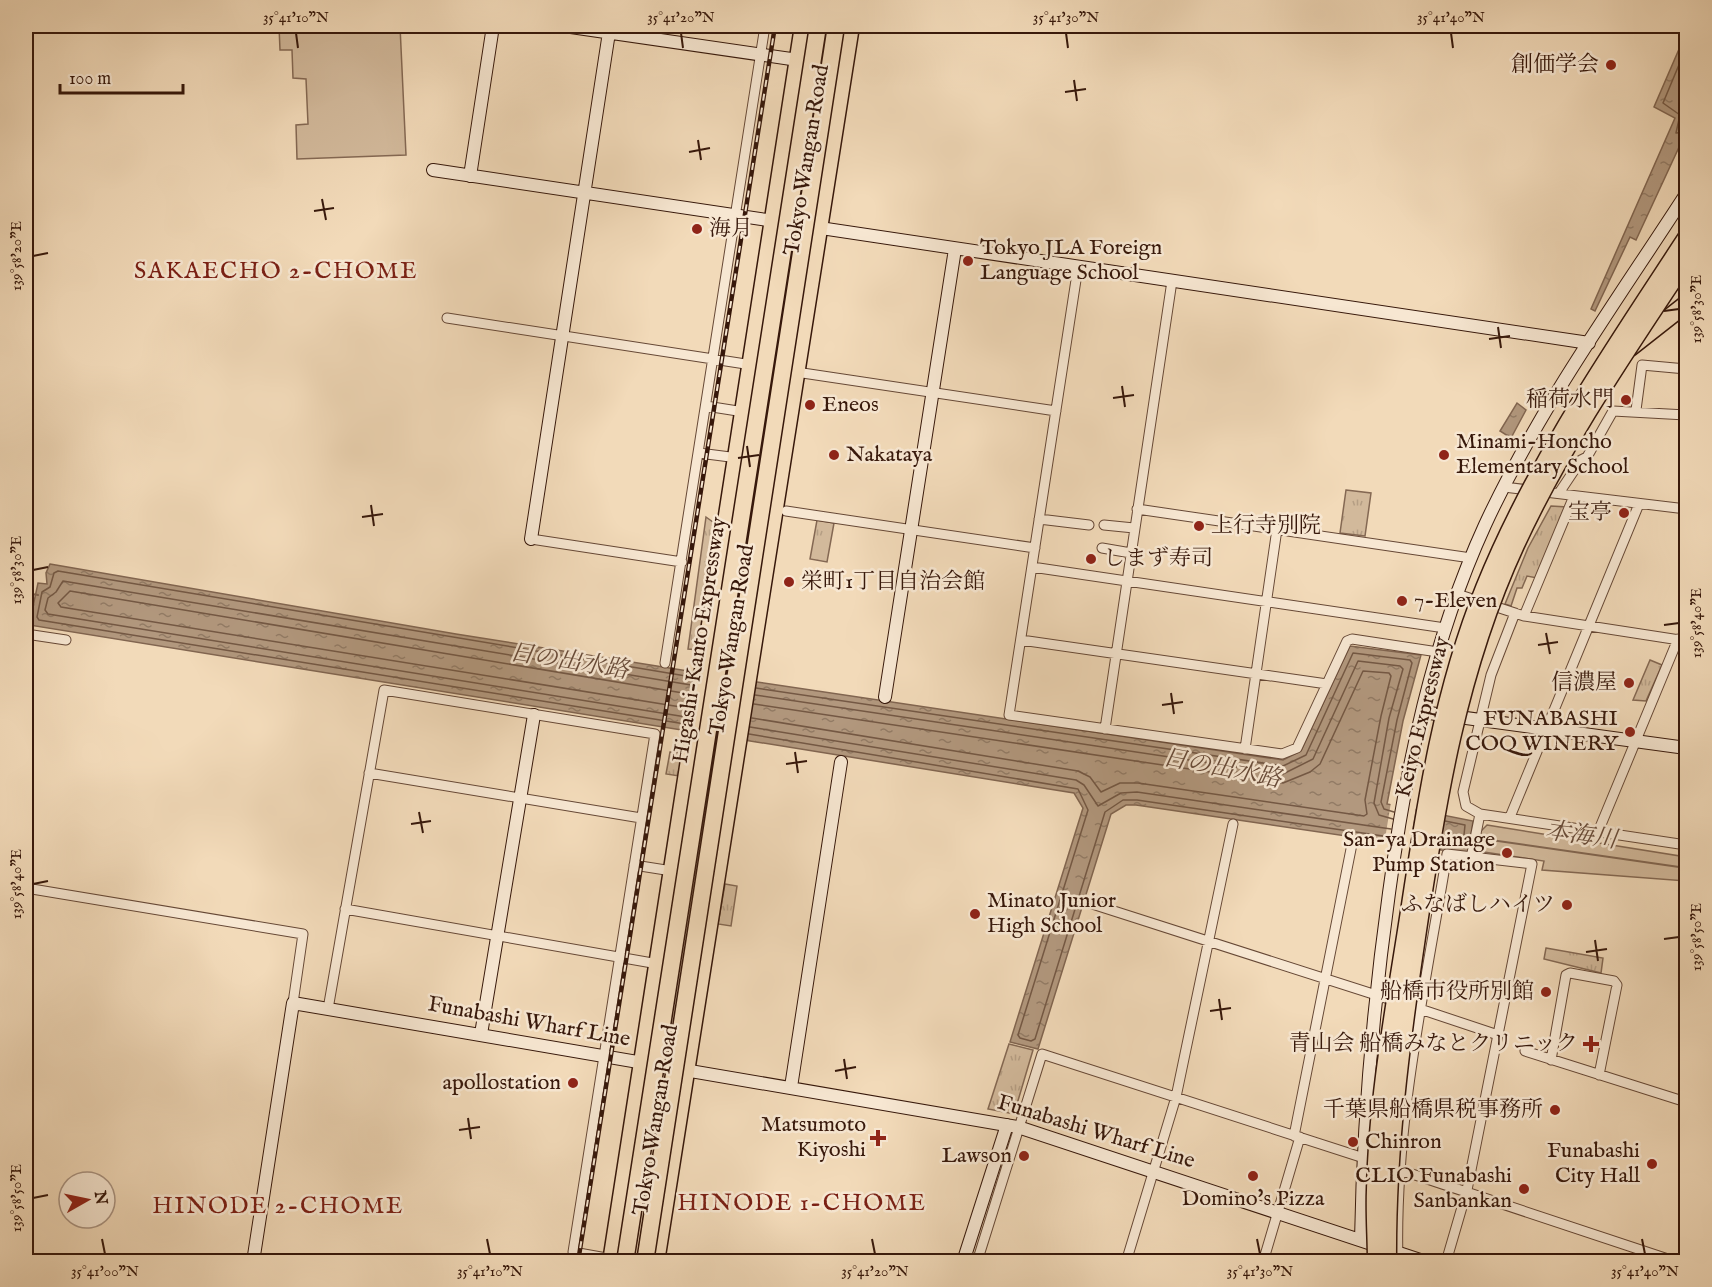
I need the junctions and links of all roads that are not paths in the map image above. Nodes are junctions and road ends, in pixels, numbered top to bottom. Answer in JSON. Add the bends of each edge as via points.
{"nodes":[{"id":1,"x":493,"y":26,"type":"edge"},
{"id":2,"x":564,"y":26,"type":"edge"},
{"id":3,"x":765,"y":26,"type":"edge"},
{"id":4,"x":803,"y":26,"type":"edge"},
{"id":5,"x":818,"y":26,"type":"edge"},
{"id":6,"x":836,"y":26,"type":"edge"},
{"id":7,"x":851,"y":26,"type":"edge"},
{"id":8,"x":610,"y":29,"type":"edge"},
{"id":9,"x":761,"y":55,"type":"junction"},
{"id":10,"x":798,"y":60,"type":"junction"},
{"id":11,"x":843,"y":77,"type":"junction"},
{"id":12,"x":433,"y":170,"type":"dead end"},
{"id":13,"x":470,"y":176,"type":"junction"},
{"id":14,"x":584,"y":192,"type":"junction"},
{"id":15,"x":1686,"y":194,"type":"edge"},
{"id":16,"x":736,"y":216,"type":"junction"},
{"id":17,"x":773,"y":221,"type":"junction"},
{"id":18,"x":819,"y":228,"type":"junction"},
{"id":19,"x":1686,"y":238,"type":"edge"},
{"id":20,"x":955,"y":249,"type":"junction"},
{"id":21,"x":1686,"y":261,"type":"edge"},
{"id":22,"x":1078,"y":267,"type":"junction"},
{"id":23,"x":1172,"y":281,"type":"junction"},
{"id":24,"x":1686,"y":304,"type":"edge"},
{"id":25,"x":447,"y":318,"type":"dead end"},
{"id":26,"x":562,"y":336,"type":"junction"},
{"id":27,"x":1589,"y":343,"type":"junction"},
{"id":28,"x":754,"y":346,"type":"junction"},
{"id":29,"x":1628,"y":351,"type":"junction"},
{"id":30,"x":713,"y":359,"type":"junction"},
{"id":31,"x":752,"y":365,"type":"junction"},
{"id":32,"x":1686,"y":369,"type":"edge"},
{"id":33,"x":796,"y":372,"type":"junction"},
{"id":34,"x":932,"y":392,"type":"junction"},
{"id":35,"x":706,"y":406,"type":"junction"},
{"id":36,"x":1636,"y":410,"type":"junction"},
{"id":37,"x":1056,"y":411,"type":"junction"},
{"id":38,"x":744,"y":412,"type":"junction"},
{"id":39,"x":1686,"y":415,"type":"edge"},
{"id":40,"x":699,"y":453,"type":"junction"},
{"id":41,"x":738,"y":458,"type":"junction"},
{"id":42,"x":1504,"y":487,"type":"junction"},
{"id":43,"x":1559,"y":494,"type":"junction"},
{"id":44,"x":1574,"y":496,"type":"junction"},
{"id":45,"x":1639,"y":504,"type":"junction"},
{"id":46,"x":1137,"y":509,"type":"junction"},
{"id":47,"x":1686,"y":510,"type":"edge"},
{"id":48,"x":786,"y":511,"type":"dead end"},
{"id":49,"x":1039,"y":519,"type":"junction"},
{"id":50,"x":1089,"y":525,"type":"dead end"},
{"id":51,"x":1104,"y":525,"type":"dead end"},
{"id":52,"x":1134,"y":528,"type":"junction"},
{"id":53,"x":1277,"y":529,"type":"junction"},
{"id":54,"x":911,"y":531,"type":"junction"},
{"id":55,"x":531,"y":539,"type":"joint"},
{"id":56,"x":1035,"y":548,"type":"junction"},
{"id":57,"x":1102,"y":548,"type":"dead end"},
{"id":58,"x":1131,"y":553,"type":"junction"},
{"id":59,"x":1471,"y":558,"type":"junction"},
{"id":60,"x":682,"y":562,"type":"junction"},
{"id":61,"x":1032,"y":567,"type":"junction"},
{"id":62,"x":1127,"y":580,"type":"junction"},
{"id":63,"x":1457,"y":594,"type":"junction"},
{"id":64,"x":1267,"y":601,"type":"junction"},
{"id":65,"x":1519,"y":615,"type":"junction"},
{"id":66,"x":1590,"y":626,"type":"junction"},
{"id":67,"x":1445,"y":628,"type":"junction"},
{"id":68,"x":26,"y":634,"type":"edge"},
{"id":69,"x":66,"y":640,"type":"dead end"},
{"id":70,"x":1021,"y":640,"type":"junction"},
{"id":71,"x":1682,"y":640,"type":"edge"},
{"id":72,"x":1438,"y":652,"type":"junction"},
{"id":73,"x":1116,"y":654,"type":"junction"},
{"id":74,"x":665,"y":663,"type":"dead end"},
{"id":75,"x":1256,"y":673,"type":"junction"},
{"id":76,"x":1327,"y":684,"type":"junction"},
{"id":77,"x":885,"y":698,"type":"dead end"},
{"id":78,"x":1422,"y":712,"type":"junction"},
{"id":79,"x":534,"y":715,"type":"junction"},
{"id":80,"x":1480,"y":721,"type":"junction"},
{"id":81,"x":1546,"y":728,"type":"junction"},
{"id":82,"x":1105,"y":729,"type":"junction"},
{"id":83,"x":1635,"y":740,"type":"junction"},
{"id":84,"x":1686,"y":747,"type":"edge"},
{"id":85,"x":1245,"y":749,"type":"junction"},
{"id":86,"x":841,"y":762,"type":"dead end"},
{"id":87,"x":369,"y":773,"type":"junction"},
{"id":88,"x":520,"y":797,"type":"junction"},
{"id":89,"x":1480,"y":813,"type":"junction"},
{"id":90,"x":1510,"y":817,"type":"junction"},
{"id":91,"x":641,"y":818,"type":"junction"},
{"id":92,"x":1233,"y":824,"type":"dead end"},
{"id":93,"x":1598,"y":832,"type":"junction"},
{"id":94,"x":1352,"y":844,"type":"dead end"},
{"id":95,"x":1686,"y":846,"type":"edge"},
{"id":96,"x":1471,"y":858,"type":"junction"},
{"id":97,"x":634,"y":865,"type":"junction"},
{"id":98,"x":672,"y":871,"type":"junction"},
{"id":99,"x":26,"y":888,"type":"edge"},
{"id":100,"x":1089,"y":903,"type":"dead end"},
{"id":101,"x":345,"y":909,"type":"junction"},
{"id":102,"x":497,"y":936,"type":"junction"},
{"id":103,"x":1209,"y":942,"type":"junction"},
{"id":104,"x":620,"y":957,"type":"junction"},
{"id":105,"x":658,"y":964,"type":"junction"},
{"id":106,"x":1326,"y":979,"type":"junction"},
{"id":107,"x":1375,"y":994,"type":"junction"},
{"id":108,"x":293,"y":1003,"type":"junction"},
{"id":109,"x":328,"y":1008,"type":"junction"},
{"id":110,"x":1421,"y":1010,"type":"junction"},
{"id":111,"x":481,"y":1034,"type":"junction"},
{"id":112,"x":1497,"y":1035,"type":"junction"},
{"id":113,"x":1525,"y":1051,"type":"dead end"},
{"id":114,"x":604,"y":1056,"type":"junction"},
{"id":115,"x":1551,"y":1060,"type":"junction"},
{"id":116,"x":641,"y":1063,"type":"junction"},
{"id":117,"x":686,"y":1071,"type":"junction"},
{"id":118,"x":1599,"y":1075,"type":"junction"},
{"id":119,"x":791,"y":1087,"type":"junction"},
{"id":120,"x":1176,"y":1097,"type":"junction"},
{"id":121,"x":1686,"y":1102,"type":"edge"},
{"id":122,"x":1012,"y":1126,"type":"junction"},
{"id":123,"x":1297,"y":1136,"type":"junction"},
{"id":124,"x":1363,"y":1158,"type":"junction"},
{"id":125,"x":1400,"y":1171,"type":"junction"},
{"id":126,"x":1155,"y":1172,"type":"junction"},
{"id":127,"x":1467,"y":1190,"type":"junction"},
{"id":128,"x":1277,"y":1212,"type":"junction"},
{"id":129,"x":1361,"y":1240,"type":"junction"},
{"id":130,"x":1686,"y":1255,"type":"edge"},
{"id":131,"x":1395,"y":1258,"type":"edge"},
{"id":132,"x":616,"y":1261,"type":"edge"},
{"id":133,"x":253,"y":1262,"type":"edge"},
{"id":134,"x":645,"y":1262,"type":"edge"},
{"id":135,"x":656,"y":1262,"type":"edge"},
{"id":136,"x":963,"y":1262,"type":"edge"},
{"id":137,"x":977,"y":1262,"type":"edge"},
{"id":138,"x":1126,"y":1262,"type":"edge"},
{"id":139,"x":1263,"y":1262,"type":"edge"},
{"id":140,"x":1376,"y":1262,"type":"edge"},
{"id":141,"x":1426,"y":1262,"type":"edge"},
{"id":142,"x":1446,"y":1262,"type":"edge"},
{"id":143,"x":1677,"y":1262,"type":"edge"},
{"id":144,"x":1684,"y":1262,"type":"edge"}],
"edges":[{"from":1,"to":13,"type":"street"},
{"from":2,"to":8,"type":"street"},
{"from":3,"to":9,"type":"street"},
{"from":4,"to":10,"type":"highway","name":"Tokyo Wangan Road"},
{"from":5,"to":132,"type":"highway","name":"Higashi-Kanto Expressway","bridge":true},
{"from":6,"to":134,"type":"highway","name":"Higashi-Kanto Expressway","bridge":true},
{"from":7,"to":11,"type":"highway","name":"Tokyo Wangan Road"},
{"from":8,"to":9,"type":"street"},
{"from":8,"to":14,"type":"street"},
{"from":9,"to":10,"type":"street"},
{"from":9,"to":16,"type":"street"},
{"from":10,"to":17,"type":"highway","name":"Tokyo Wangan Road"},
{"from":11,"to":17,"type":"highway","via":[[834,89],[826,115],[810,122],[797,204],[793,212]]},
{"from":11,"to":18,"type":"highway","name":"Tokyo Wangan Road"},
{"from":12,"to":13,"type":"street"},
{"from":13,"to":14,"type":"street"},
{"from":14,"to":16,"type":"street"},
{"from":14,"to":26,"type":"street"},
{"from":15,"to":27,"type":"street"},
{"from":16,"to":17,"type":"street"},
{"from":16,"to":30,"type":"street"},
{"from":17,"to":18,"type":"street"},
{"from":17,"to":28,"type":"highway","name":"Tokyo Wangan Road"},
{"from":18,"to":20,"type":"street"},
{"from":18,"to":28,"type":"highway","via":[[796,236],[788,280],[770,292],[759,343]]},
{"from":18,"to":33,"type":"highway","name":"Tokyo Wangan Road"},
{"from":19,"to":140,"type":"highway","name":"Keiyo Expressway","bridge":true,"via":[[1588,388],[1527,494],[1484,588],[1454,673],[1426,795],[1392,1025],[1374,1191]]},
{"from":20,"to":22,"type":"street"},
{"from":20,"to":34,"type":"street"},
{"from":21,"to":29,"type":"highway","name":"Keiyo Expressway","bridge":true},
{"from":22,"to":23,"type":"street"},
{"from":22,"to":37,"type":"street"},
{"from":23,"to":27,"type":"street"},
{"from":23,"to":46,"type":"street"},
{"from":24,"to":29,"type":"highway"},
{"from":25,"to":26,"type":"street"},
{"from":26,"to":30,"type":"street"},
{"from":26,"to":55,"type":"street"},
{"from":27,"to":42,"type":"street","via":[[1547,408]]},
{"from":28,"to":31,"type":"highway","name":"Tokyo Wangan Road"},
{"from":29,"to":131,"type":"highway","name":"Keiyo Expressway","bridge":true,"via":[[1570,444],[1520,537],[1492,600],[1462,692],[1438,796],[1401,1052],[1389,1163]]},
{"from":30,"to":31,"type":"street"},
{"from":30,"to":35,"type":"street"},
{"from":31,"to":38,"type":"highway","name":"Tokyo Wangan Road"},
{"from":32,"to":36,"type":"street","via":[[1641,365]]},
{"from":33,"to":34,"type":"street"},
{"from":33,"to":117,"type":"highway","name":"Tokyo Wangan Road"},
{"from":34,"to":37,"type":"street"},
{"from":34,"to":54,"type":"street"},
{"from":35,"to":38,"type":"street"},
{"from":35,"to":40,"type":"street"},
{"from":36,"to":39,"type":"street"},
{"from":36,"to":43,"type":"street","via":[[1613,411],[1587,457]]},
{"from":37,"to":49,"type":"street"},
{"from":38,"to":41,"type":"highway","name":"Tokyo Wangan Road"},
{"from":40,"to":41,"type":"street"},
{"from":40,"to":60,"type":"street"},
{"from":41,"to":98,"type":"highway","name":"Tokyo Wangan Road"},
{"from":42,"to":43,"type":"street"},
{"from":42,"to":59,"type":"street"},
{"from":43,"to":44,"type":"street"},
{"from":44,"to":45,"type":"street"},
{"from":44,"to":65,"type":"street"},
{"from":45,"to":47,"type":"street"},
{"from":45,"to":66,"type":"street"},
{"from":46,"to":52,"type":"street"},
{"from":46,"to":53,"type":"street"},
{"from":48,"to":54,"type":"street"},
{"from":49,"to":50,"type":"street"},
{"from":49,"to":56,"type":"street"},
{"from":51,"to":52,"type":"street"},
{"from":52,"to":58,"type":"street"},
{"from":53,"to":59,"type":"street"},
{"from":53,"to":64,"type":"street"},
{"from":54,"to":56,"type":"street"},
{"from":54,"to":77,"type":"street"},
{"from":55,"to":60,"type":"street"},
{"from":56,"to":61,"type":"street"},
{"from":57,"to":58,"type":"street"},
{"from":58,"to":62,"type":"street"},
{"from":59,"to":63,"type":"street"},
{"from":60,"to":74,"type":"street"},
{"from":61,"to":62,"type":"street"},
{"from":61,"to":70,"type":"street"},
{"from":62,"to":64,"type":"street"},
{"from":62,"to":73,"type":"street"},
{"from":63,"to":65,"type":"street"},
{"from":63,"to":67,"type":"street"},
{"from":64,"to":67,"type":"street"},
{"from":64,"to":75,"type":"street"},
{"from":65,"to":66,"type":"street"},
{"from":65,"to":80,"type":"street","via":[[1491,675]]},
{"from":66,"to":71,"type":"street"},
{"from":66,"to":81,"type":"street"},
{"from":67,"to":72,"type":"street"},
{"from":68,"to":69,"type":"street"},
{"from":70,"to":73,"type":"street"},
{"from":70,"to":82,"type":"street","via":[[1009,715]]},
{"from":71,"to":83,"type":"street"},
{"from":72,"to":76,"type":"street","via":[[1352,639],[1343,646]]},
{"from":72,"to":78,"type":"street"},
{"from":73,"to":75,"type":"street"},
{"from":73,"to":82,"type":"street"},
{"from":75,"to":76,"type":"street"},
{"from":75,"to":85,"type":"street"},
{"from":76,"to":85,"type":"street","via":[[1297,748],[1282,754]]},
{"from":78,"to":80,"type":"street"},
{"from":78,"to":107,"type":"street","via":[[1402,803]]},
{"from":79,"to":87,"type":"street","via":[[384,690]]},
{"from":79,"to":88,"type":"street"},
{"from":79,"to":91,"type":"street","via":[[655,734]]},
{"from":80,"to":81,"type":"street"},
{"from":80,"to":89,"type":"street","via":[[1463,799],[1466,806]]},
{"from":81,"to":83,"type":"street"},
{"from":81,"to":90,"type":"street"},
{"from":82,"to":85,"type":"street"},
{"from":83,"to":84,"type":"street"},
{"from":83,"to":93,"type":"street"},
{"from":86,"to":119,"type":"street"},
{"from":87,"to":88,"type":"street"},
{"from":87,"to":101,"type":"street"},
{"from":88,"to":91,"type":"street"},
{"from":88,"to":102,"type":"street"},
{"from":89,"to":90,"type":"street"},
{"from":89,"to":96,"type":"street"},
{"from":90,"to":93,"type":"street"},
{"from":91,"to":97,"type":"street"},
{"from":92,"to":103,"type":"street"},
{"from":93,"to":95,"type":"street"},
{"from":94,"to":106,"type":"street"},
{"from":96,"to":110,"type":"street","via":[[1447,855]]},
{"from":96,"to":112,"type":"street","via":[[1532,864]]},
{"from":97,"to":98,"type":"street"},
{"from":97,"to":104,"type":"street"},
{"from":98,"to":105,"type":"highway","name":"Tokyo Wangan Road"},
{"from":99,"to":108,"type":"street","via":[[303,934]]},
{"from":100,"to":103,"type":"street"},
{"from":101,"to":102,"type":"street"},
{"from":101,"to":109,"type":"street"},
{"from":102,"to":104,"type":"street"},
{"from":102,"to":111,"type":"street"},
{"from":103,"to":106,"type":"street"},
{"from":103,"to":120,"type":"street"},
{"from":104,"to":105,"type":"street"},
{"from":104,"to":114,"type":"street"},
{"from":105,"to":116,"type":"highway","name":"Tokyo Wangan Road"},
{"from":106,"to":107,"type":"street"},
{"from":106,"to":123,"type":"street"},
{"from":107,"to":110,"type":"street"},
{"from":107,"to":124,"type":"street"},
{"from":108,"to":109,"type":"street","name":"Funabashi Wharf Line"},
{"from":108,"to":133,"type":"street"},
{"from":109,"to":111,"type":"street","name":"Funabashi Wharf Line"},
{"from":110,"to":112,"type":"street"},
{"from":110,"to":125,"type":"street"},
{"from":111,"to":114,"type":"street","name":"Funabashi Wharf Line"},
{"from":112,"to":127,"type":"street"},
{"from":113,"to":115,"type":"street"},
{"from":114,"to":116,"type":"street","name":"Funabashi Wharf Line"},
{"from":114,"to":132,"type":"street","via":[[573,1252]]},
{"from":115,"to":118,"type":"street"},
{"from":115,"to":118,"type":"street","via":[[1566,975],[1614,981],[1617,985]]},
{"from":116,"to":117,"type":"street","name":"Funabashi Wharf Line"},
{"from":116,"to":132,"type":"highway","name":"Tokyo Wangan Road"},
{"from":117,"to":119,"type":"street","name":"Funabashi Wharf Line"},
{"from":117,"to":135,"type":"highway","name":"Tokyo Wangan Road"},
{"from":118,"to":121,"type":"street"},
{"from":119,"to":122,"type":"street","name":"Funabashi Wharf Line"},
{"from":120,"to":122,"type":"street","via":[[1042,1054]]},
{"from":120,"to":123,"type":"street"},
{"from":120,"to":126,"type":"street"},
{"from":122,"to":126,"type":"street","name":"Funabashi Wharf Line"},
{"from":122,"to":136,"type":"street"},
{"from":122,"to":137,"type":"street"},
{"from":123,"to":124,"type":"street"},
{"from":123,"to":128,"type":"street"},
{"from":124,"to":125,"type":"street"},
{"from":124,"to":129,"type":"street"},
{"from":125,"to":127,"type":"street"},
{"from":125,"to":131,"type":"street"},
{"from":126,"to":128,"type":"street","name":"Funabashi Wharf Line"},
{"from":126,"to":138,"type":"street"},
{"from":127,"to":142,"type":"street"},
{"from":127,"to":143,"type":"street"},
{"from":128,"to":129,"type":"street","name":"Funabashi Wharf Line"},
{"from":128,"to":139,"type":"street"},
{"from":129,"to":131,"type":"street","name":"Funabashi Wharf Line"},
{"from":130,"to":144,"type":"street"},
{"from":131,"to":141,"type":"street","name":"Funabashi Wharf Line"}]}
